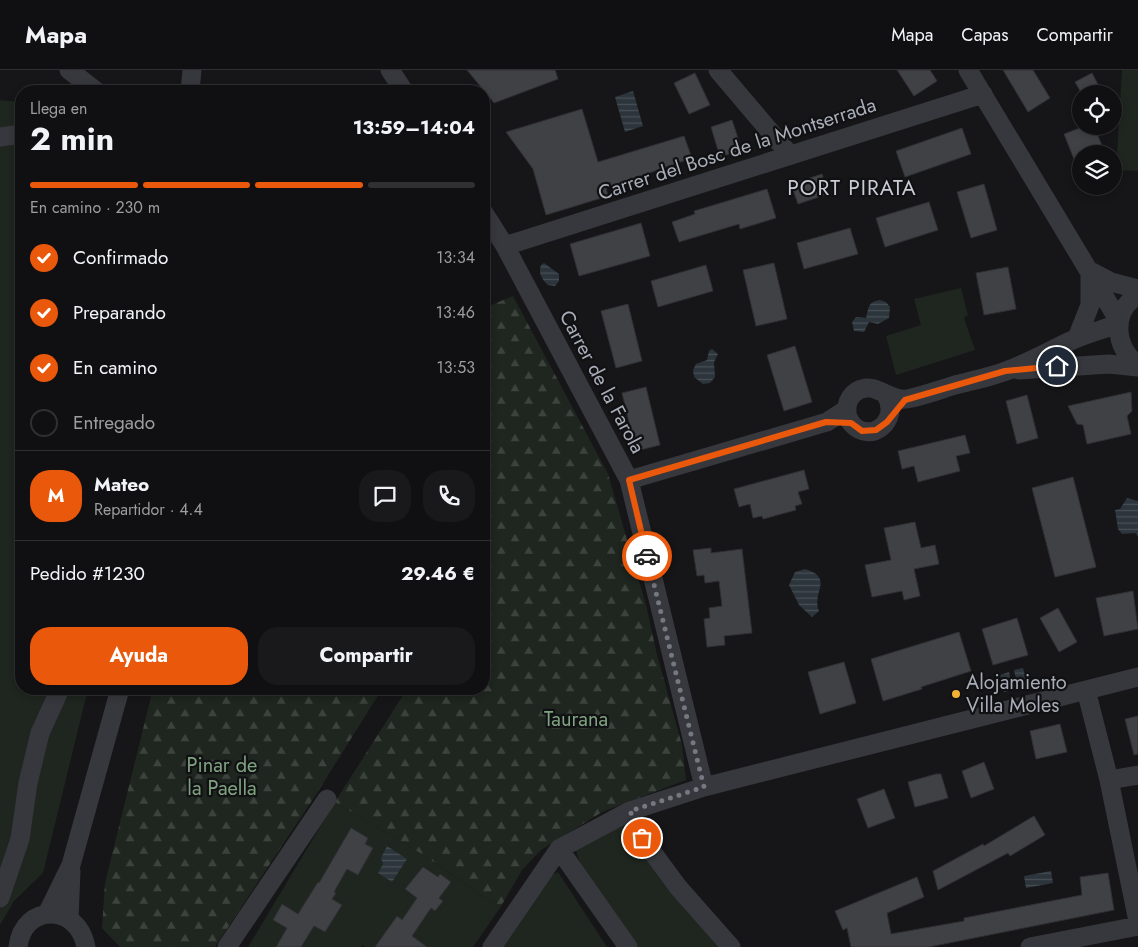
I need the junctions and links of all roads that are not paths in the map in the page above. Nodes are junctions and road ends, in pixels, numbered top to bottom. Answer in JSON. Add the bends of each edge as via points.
{"nodes":[{"id":1,"x":68,"y":70,"type":"edge"},
{"id":2,"x":94,"y":70,"type":"edge"},
{"id":3,"x":390,"y":70,"type":"edge"},
{"id":4,"x":718,"y":70,"type":"edge"},
{"id":5,"x":968,"y":70,"type":"edge"},
{"id":6,"x":88,"y":85,"type":"edge"},
{"id":7,"x":95,"y":85,"type":"edge"},
{"id":8,"x":400,"y":85,"type":"edge"},
{"id":9,"x":983,"y":94,"type":"junction"},
{"id":10,"x":15,"y":135,"type":"edge"},
{"id":11,"x":0,"y":137,"type":"edge"},
{"id":12,"x":790,"y":155,"type":"junction"},
{"id":13,"x":490,"y":223,"type":"edge"},
{"id":14,"x":505,"y":246,"type":"junction"},
{"id":15,"x":1090,"y":271,"type":"junction"},
{"id":16,"x":1138,"y":289,"type":"edge"},
{"id":17,"x":1138,"y":295,"type":"edge"},
{"id":18,"x":1119,"y":322,"type":"junction"},
{"id":19,"x":1077,"y":338,"type":"junction"},
{"id":20,"x":1138,"y":366,"type":"edge"},
{"id":21,"x":1005,"y":371,"type":"junction"},
{"id":22,"x":886,"y":395,"type":"junction"},
{"id":23,"x":905,"y":400,"type":"junction"},
{"id":24,"x":890,"y":415,"type":"junction"},
{"id":25,"x":849,"y":416,"type":"junction"},
{"id":26,"x":629,"y":480,"type":"junction"},
{"id":27,"x":1138,"y":676,"type":"edge"},
{"id":28,"x":1086,"y":690,"type":"junction"},
{"id":29,"x":57,"y":695,"type":"edge"},
{"id":30,"x":118,"y":695,"type":"edge"},
{"id":31,"x":1138,"y":775,"type":"edge"},
{"id":32,"x":1109,"y":780,"type":"junction"},
{"id":33,"x":704,"y":787,"type":"junction"},
{"id":34,"x":327,"y":798,"type":"dead end"},
{"id":35,"x":630,"y":811,"type":"junction"},
{"id":36,"x":559,"y":849,"type":"junction"},
{"id":37,"x":71,"y":865,"type":"junction"},
{"id":38,"x":0,"y":898,"type":"edge"},
{"id":39,"x":47,"y":914,"type":"junction"},
{"id":40,"x":69,"y":919,"type":"junction"},
{"id":41,"x":1138,"y":921,"type":"edge"},
{"id":42,"x":1138,"y":926,"type":"edge"},
{"id":43,"x":18,"y":947,"type":"edge"},
{"id":44,"x":86,"y":947,"type":"edge"},
{"id":45,"x":227,"y":947,"type":"edge"},
{"id":46,"x":492,"y":947,"type":"edge"},
{"id":47,"x":628,"y":947,"type":"edge"},
{"id":48,"x":731,"y":947,"type":"edge"},
{"id":49,"x":1030,"y":947,"type":"edge"}],
"edges":[{"from":1,"to":6,"type":"street"},
{"from":2,"to":7,"type":"street"},
{"from":3,"to":8,"type":"street"},
{"from":4,"to":12,"type":"street"},
{"from":5,"to":9,"type":"street"},
{"from":9,"to":12,"type":"street","name":"Carrer del Bosc de la Montserrada"},
{"from":9,"to":15,"type":"street"},
{"from":10,"to":11,"type":"street"},
{"from":12,"to":14,"type":"street","name":"Carrer del Bosc de la Montserrada"},
{"from":13,"to":14,"type":"street","name":"Carrer de la Farola"},
{"from":14,"to":26,"type":"street","name":"Carrer de la Farola"},
{"from":15,"to":16,"type":"street","via":[[1111,282]]},
{"from":15,"to":18,"type":"street"},
{"from":15,"to":19,"type":"street","via":[[1090,304]]},
{"from":17,"to":18,"type":"street","via":[[1124,308]]},
{"from":18,"to":19,"type":"street"},
{"from":18,"to":20,"type":"street","via":[[1118,337],[1123,350]]},
{"from":19,"to":21,"type":"street"},
{"from":20,"to":21,"type":"street","via":[[1109,364]]},
{"from":21,"to":23,"type":"street"},
{"from":22,"to":23,"type":"street"},
{"from":22,"to":24,"type":"street"},
{"from":22,"to":25,"type":"street","via":[[872,388],[852,395]]},
{"from":23,"to":24,"type":"street"},
{"from":24,"to":25,"type":"street","via":[[882,427],[869,432],[862,431]]},
{"from":25,"to":26,"type":"street"},
{"from":26,"to":33,"type":"street","name":"Carrer de la Farola"},
{"from":27,"to":28,"type":"street"},
{"from":28,"to":32,"type":"street"},
{"from":28,"to":33,"type":"street"},
{"from":29,"to":38,"type":"street","via":[[40,733],[28,783],[20,839]]},
{"from":30,"to":37,"type":"street"},
{"from":31,"to":32,"type":"street"},
{"from":32,"to":41,"type":"street"},
{"from":33,"to":35,"type":"street"},
{"from":34,"to":45,"type":"street"},
{"from":35,"to":36,"type":"street"},
{"from":35,"to":48,"type":"street","via":[[652,852]]},
{"from":36,"to":46,"type":"street"},
{"from":36,"to":47,"type":"street"},
{"from":37,"to":39,"type":"street"},
{"from":37,"to":40,"type":"street"},
{"from":39,"to":40,"type":"street"},
{"from":39,"to":43,"type":"street","via":[[26,925],[20,934]]},
{"from":40,"to":44,"type":"street","via":[[78,926]]},
{"from":42,"to":49,"type":"street"}]}
